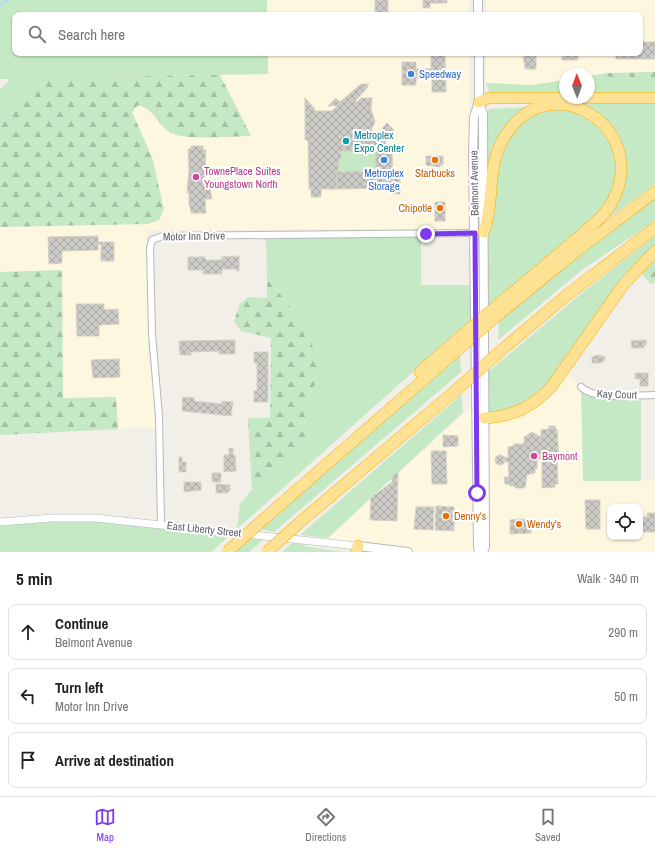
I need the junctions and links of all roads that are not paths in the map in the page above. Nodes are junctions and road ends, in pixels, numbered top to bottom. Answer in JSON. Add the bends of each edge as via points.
{"nodes":[{"id":1,"x":478,"y":0,"type":"edge"},
{"id":2,"x":478,"y":12,"type":"edge"},
{"id":3,"x":479,"y":56,"type":"edge"},
{"id":4,"x":655,"y":98,"type":"edge"},
{"id":5,"x":479,"y":102,"type":"junction"},
{"id":6,"x":556,"y":104,"type":"junction"},
{"id":7,"x":655,"y":192,"type":"edge"},
{"id":8,"x":655,"y":228,"type":"edge"},
{"id":9,"x":479,"y":233,"type":"junction"},
{"id":10,"x":655,"y":251,"type":"edge"},
{"id":11,"x":499,"y":309,"type":"junction"},
{"id":12,"x":581,"y":387,"type":"dead end"},
{"id":13,"x":655,"y":395,"type":"edge"},
{"id":14,"x":480,"y":419,"type":"junction"},
{"id":15,"x":0,"y":522,"type":"edge"},
{"id":16,"x":162,"y":525,"type":"junction"},
{"id":17,"x":357,"y":549,"type":"edge"},
{"id":18,"x":227,"y":552,"type":"edge"},
{"id":19,"x":266,"y":552,"type":"edge"},
{"id":20,"x":408,"y":552,"type":"edge"},
{"id":21,"x":479,"y":552,"type":"edge"},
{"id":22,"x":483,"y":552,"type":"edge"}],
"edges":[{"from":1,"to":2,"type":"main road"},
{"from":3,"to":5,"type":"main road","name":"Belmont Avenue"},
{"from":4,"to":5,"type":"highway","via":[[489,98]]},
{"from":5,"to":6,"type":"highway"},
{"from":5,"to":9,"type":"main road","name":"Belmont Avenue","via":[[483,114]]},
{"from":6,"to":9,"type":"highway","via":[[527,113],[512,126],[502,141],[491,176],[488,219]]},
{"from":6,"to":11,"type":"highway","via":[[586,111],[611,131],[621,156],[618,188],[604,214]]},
{"from":7,"to":11,"type":"highway"},
{"from":8,"to":19,"type":"highway","bridge":true,"via":[[567,295]]},
{"from":9,"to":14,"type":"main road","name":"Belmont Avenue"},
{"from":9,"to":16,"type":"street","name":"Motor Inn Drive","via":[[163,236],[152,240],[152,334],[159,409]]},
{"from":10,"to":14,"type":"highway","via":[[624,284],[543,396],[516,413],[501,418]]},
{"from":11,"to":18,"type":"highway","bridge":true},
{"from":12,"to":13,"type":"street","name":"Kay Court","via":[[597,395]]},
{"from":14,"to":21,"type":"main road","name":"Belmont Avenue"},
{"from":14,"to":22,"type":"main road","name":"Belmont Avenue","via":[[485,547]]},
{"from":15,"to":16,"type":"street","name":"East Liberty Street","via":[[95,518]]},
{"from":16,"to":17,"type":"street","name":"East Liberty Street"},
{"from":17,"to":20,"type":"main road","name":"East Liberty Street"}]}
